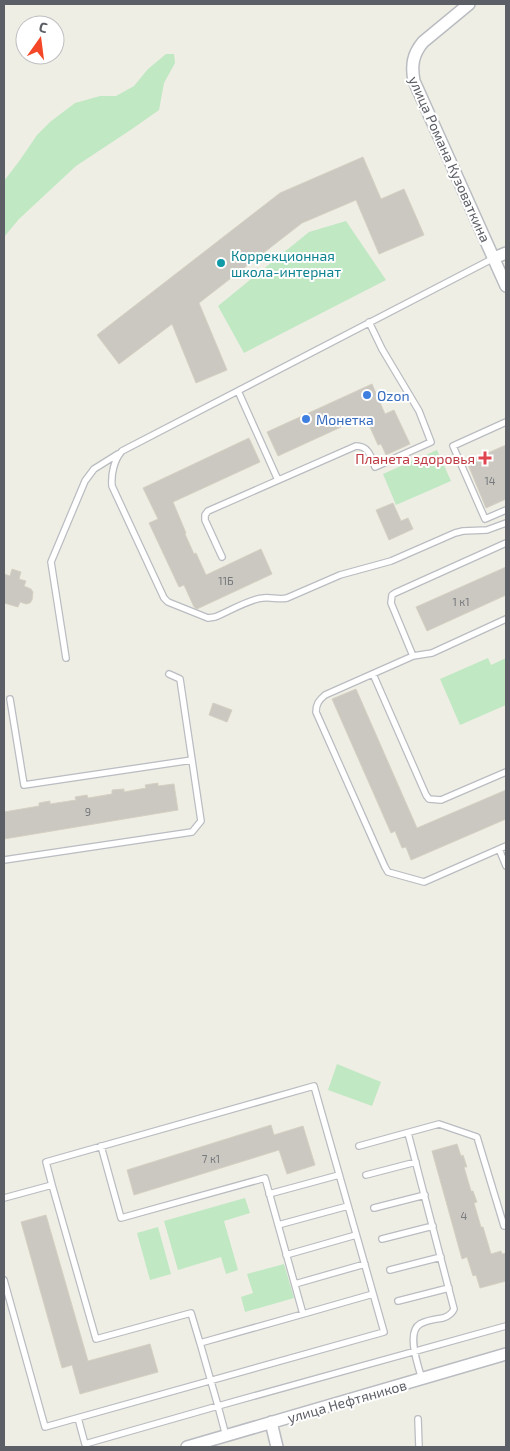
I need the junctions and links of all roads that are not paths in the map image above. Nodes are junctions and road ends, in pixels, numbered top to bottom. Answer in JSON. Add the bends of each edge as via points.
{"nodes":[{"id":1,"x":469,"y":4,"type":"edge"},
{"id":2,"x":506,"y":253,"type":"edge"},
{"id":3,"x":494,"y":258,"type":"junction"},
{"id":4,"x":506,"y":286,"type":"edge"},
{"id":5,"x":369,"y":322,"type":"junction"},
{"id":6,"x":238,"y":390,"type":"junction"},
{"id":7,"x":506,"y":422,"type":"edge"},
{"id":8,"x":122,"y":451,"type":"junction"},
{"id":9,"x":278,"y":480,"type":"junction"},
{"id":10,"x":506,"y":510,"type":"edge"},
{"id":11,"x":506,"y":523,"type":"edge"},
{"id":12,"x":506,"y":543,"type":"edge"},
{"id":13,"x":222,"y":557,"type":"dead end"},
{"id":14,"x":506,"y":619,"type":"edge"},
{"id":15,"x":413,"y":656,"type":"junction"},
{"id":16,"x":66,"y":658,"type":"dead end"},
{"id":17,"x":169,"y":674,"type":"dead end"},
{"id":18,"x":373,"y":674,"type":"junction"},
{"id":19,"x":10,"y":699,"type":"dead end"},
{"id":20,"x":192,"y":760,"type":"junction"},
{"id":21,"x":506,"y":772,"type":"edge"},
{"id":22,"x":506,"y":846,"type":"edge"},
{"id":23,"x":499,"y":849,"type":"junction"},
{"id":24,"x":4,"y":860,"type":"edge"},
{"id":25,"x":506,"y":866,"type":"edge"},
{"id":26,"x":408,"y":1133,"type":"junction"},
{"id":27,"x":101,"y":1146,"type":"junction"},
{"id":28,"x":359,"y":1146,"type":"dead end"},
{"id":29,"x":416,"y":1162,"type":"junction"},
{"id":30,"x":339,"y":1175,"type":"junction"},
{"id":31,"x":366,"y":1175,"type":"dead end"},
{"id":32,"x":52,"y":1185,"type":"junction"},
{"id":33,"x":269,"y":1194,"type":"junction"},
{"id":34,"x":425,"y":1195,"type":"junction"},
{"id":35,"x":4,"y":1198,"type":"edge"},
{"id":36,"x":348,"y":1206,"type":"junction"},
{"id":37,"x":374,"y":1208,"type":"dead end"},
{"id":38,"x":278,"y":1225,"type":"junction"},
{"id":39,"x":506,"y":1225,"type":"edge"},
{"id":40,"x":433,"y":1226,"type":"junction"},
{"id":41,"x":356,"y":1235,"type":"junction"},
{"id":42,"x":382,"y":1239,"type":"dead end"},
{"id":43,"x":286,"y":1255,"type":"junction"},
{"id":44,"x":441,"y":1257,"type":"junction"},
{"id":45,"x":365,"y":1264,"type":"junction"},
{"id":46,"x":390,"y":1270,"type":"dead end"},
{"id":47,"x":4,"y":1280,"type":"edge"},
{"id":48,"x":295,"y":1284,"type":"junction"},
{"id":49,"x":449,"y":1288,"type":"junction"},
{"id":50,"x":373,"y":1294,"type":"junction"},
{"id":51,"x":398,"y":1301,"type":"dead end"},
{"id":52,"x":303,"y":1314,"type":"junction"},
{"id":53,"x":506,"y":1326,"type":"edge"},
{"id":54,"x":200,"y":1343,"type":"junction"},
{"id":55,"x":414,"y":1351,"type":"junction"},
{"id":56,"x":506,"y":1354,"type":"edge"},
{"id":57,"x":422,"y":1379,"type":"junction"},
{"id":58,"x":210,"y":1381,"type":"junction"},
{"id":59,"x":218,"y":1406,"type":"junction"},
{"id":60,"x":78,"y":1418,"type":"junction"},
{"id":61,"x":418,"y":1418,"type":"dead end"},
{"id":62,"x":271,"y":1422,"type":"junction"},
{"id":63,"x":226,"y":1436,"type":"junction"},
{"id":64,"x":187,"y":1447,"type":"edge"},
{"id":65,"x":277,"y":1447,"type":"edge"},
{"id":66,"x":419,"y":1447,"type":"edge"}],
"edges":[{"from":1,"to":3,"type":"street","name":"улица Романа Кузоваткина","via":[[423,42],[413,58],[412,70],[414,81]]},
{"from":2,"to":3,"type":"street"},
{"from":3,"to":4,"type":"street","name":"улица Романа Кузоваткина"},
{"from":3,"to":5,"type":"lane"},
{"from":5,"to":6,"type":"lane"},
{"from":5,"to":9,"type":"lane","via":[[418,411],[431,442],[375,467],[367,449],[356,446]]},
{"from":6,"to":8,"type":"lane"},
{"from":6,"to":9,"type":"lane"},
{"from":7,"to":10,"type":"lane","via":[[452,446],[485,520]]},
{"from":8,"to":11,"type":"lane","via":[[117,456],[112,486],[164,598],[208,618],[257,599],[287,598],[340,574],[391,561],[455,533],[487,530]]},
{"from":8,"to":16,"type":"lane","via":[[94,469],[85,481],[51,562]]},
{"from":9,"to":13,"type":"lane","via":[[205,515]]},
{"from":12,"to":15,"type":"lane","via":[[392,595],[391,603]]},
{"from":14,"to":15,"type":"lane","via":[[432,653]]},
{"from":15,"to":18,"type":"lane"},
{"from":17,"to":20,"type":"lane","via":[[180,679]]},
{"from":18,"to":21,"type":"lane","via":[[430,799],[442,800]]},
{"from":18,"to":23,"type":"lane","via":[[319,700],[316,712],[386,870],[424,882]]},
{"from":19,"to":20,"type":"lane","via":[[24,785]]},
{"from":20,"to":24,"type":"lane","via":[[201,821],[192,832]]},
{"from":22,"to":23,"type":"lane"},
{"from":23,"to":25,"type":"lane"},
{"from":26,"to":28,"type":"lane"},
{"from":26,"to":29,"type":"lane"},
{"from":26,"to":39,"type":"lane","via":[[439,1124],[477,1137]]},
{"from":27,"to":30,"type":"lane","via":[[314,1086]]},
{"from":27,"to":32,"type":"lane","via":[[46,1162]]},
{"from":27,"to":33,"type":"lane","via":[[121,1218],[265,1178]]},
{"from":29,"to":31,"type":"lane"},
{"from":29,"to":34,"type":"lane"},
{"from":30,"to":33,"type":"lane"},
{"from":30,"to":36,"type":"lane"},
{"from":32,"to":35,"type":"lane"},
{"from":32,"to":54,"type":"lane","via":[[96,1340],[191,1313]]},
{"from":33,"to":38,"type":"lane"},
{"from":34,"to":37,"type":"lane"},
{"from":34,"to":40,"type":"lane"},
{"from":36,"to":38,"type":"lane"},
{"from":36,"to":41,"type":"lane"},
{"from":38,"to":43,"type":"lane"},
{"from":40,"to":42,"type":"lane"},
{"from":40,"to":44,"type":"lane"},
{"from":41,"to":43,"type":"lane"},
{"from":41,"to":45,"type":"lane"},
{"from":43,"to":48,"type":"lane"},
{"from":44,"to":46,"type":"lane"},
{"from":44,"to":49,"type":"lane"},
{"from":45,"to":48,"type":"lane"},
{"from":45,"to":50,"type":"lane"},
{"from":47,"to":60,"type":"lane","via":[[45,1427]]},
{"from":48,"to":52,"type":"lane"},
{"from":49,"to":51,"type":"lane"},
{"from":49,"to":55,"type":"lane","via":[[452,1313],[420,1324],[414,1334]]},
{"from":50,"to":52,"type":"lane"},
{"from":50,"to":58,"type":"lane","via":[[384,1332]]},
{"from":52,"to":54,"type":"lane"},
{"from":53,"to":55,"type":"lane"},
{"from":54,"to":58,"type":"lane"},
{"from":55,"to":57,"type":"lane"},
{"from":55,"to":59,"type":"lane"},
{"from":56,"to":57,"type":"street","name":"улица Нефтяников"},
{"from":57,"to":62,"type":"street","name":"улица Нефтяников"},
{"from":58,"to":59,"type":"lane"},
{"from":58,"to":60,"type":"lane"},
{"from":59,"to":60,"type":"lane","via":[[85,1444]]},
{"from":59,"to":63,"type":"lane"},
{"from":61,"to":66,"type":"lane"},
{"from":62,"to":63,"type":"street","name":"улица Нефтяников"},
{"from":62,"to":65,"type":"street"},
{"from":63,"to":64,"type":"street","name":"улица Нефтяников"}]}
